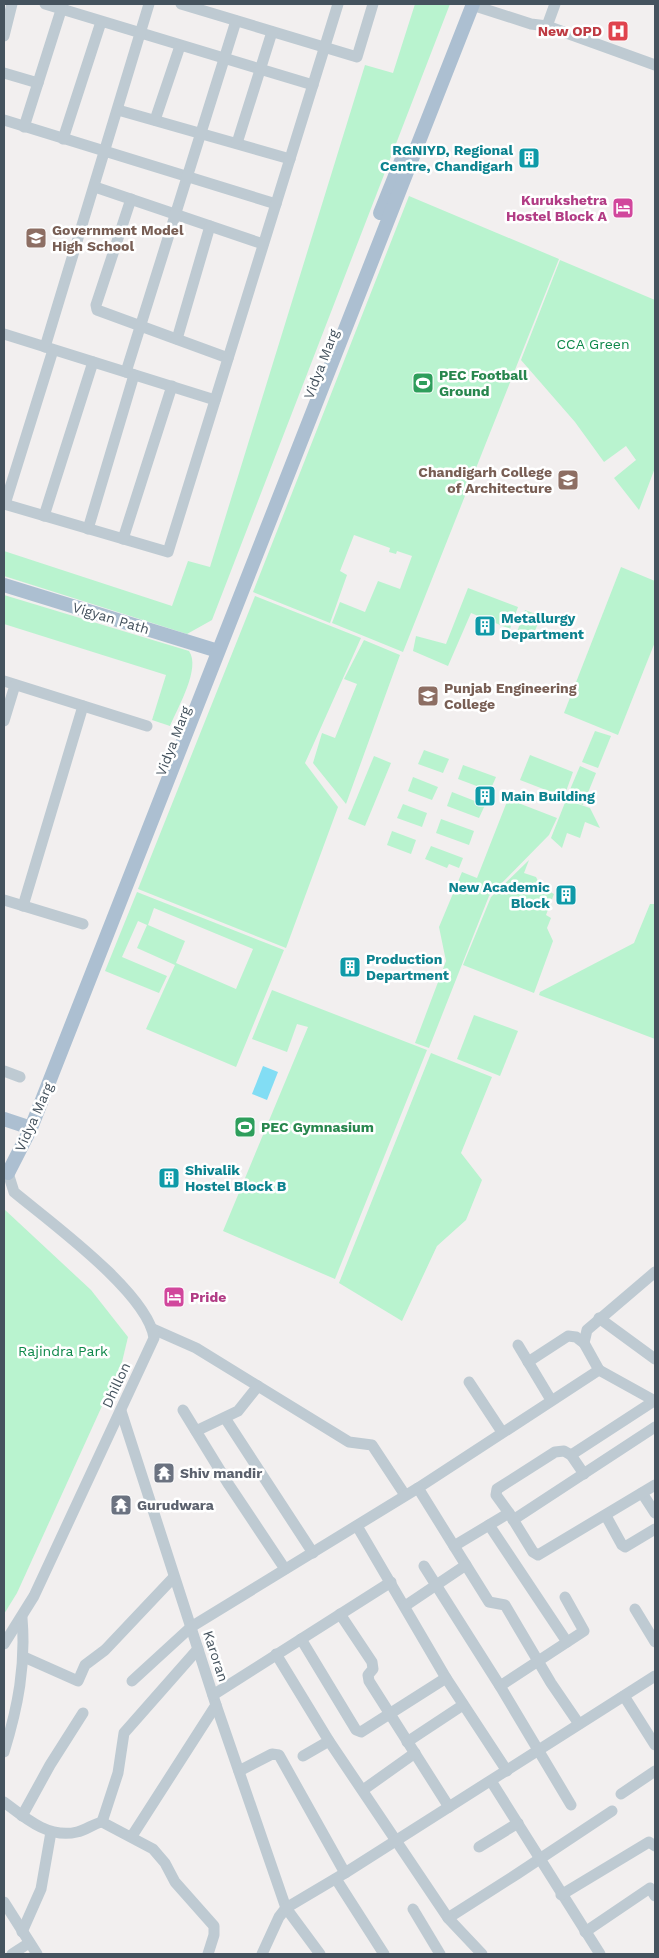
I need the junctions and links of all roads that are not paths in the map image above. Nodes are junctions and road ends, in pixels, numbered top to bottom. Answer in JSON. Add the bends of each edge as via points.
{"nodes":[{"id":1,"x":12,"y":4,"type":"edge"},
{"id":2,"x":45,"y":4,"type":"edge"},
{"id":3,"x":149,"y":4,"type":"edge"},
{"id":4,"x":181,"y":4,"type":"edge"},
{"id":5,"x":373,"y":4,"type":"edge"},
{"id":6,"x":469,"y":4,"type":"edge"},
{"id":7,"x":555,"y":4,"type":"edge"},
{"id":8,"x":334,"y":5,"type":"edge"},
{"id":9,"x":62,"y":7,"type":"edge"},
{"id":10,"x":236,"y":21,"type":"junction"},
{"id":11,"x":101,"y":22,"type":"junction"},
{"id":12,"x":547,"y":26,"type":"junction"},
{"id":13,"x":272,"y":32,"type":"junction"},
{"id":14,"x":140,"y":34,"type":"junction"},
{"id":15,"x":4,"y":36,"type":"edge"},
{"id":16,"x":180,"y":46,"type":"junction"},
{"id":17,"x":324,"y":48,"type":"junction"},
{"id":18,"x":224,"y":58,"type":"junction"},
{"id":19,"x":655,"y":66,"type":"edge"},
{"id":20,"x":261,"y":70,"type":"junction"},
{"id":21,"x":4,"y":73,"type":"edge"},
{"id":22,"x":38,"y":83,"type":"junction"},
{"id":23,"x":313,"y":85,"type":"junction"},
{"id":24,"x":118,"y":110,"type":"junction"},
{"id":25,"x":4,"y":120,"type":"edge"},
{"id":26,"x":155,"y":120,"type":"junction"},
{"id":27,"x":24,"y":127,"type":"junction"},
{"id":28,"x":200,"y":133,"type":"junction"},
{"id":29,"x":63,"y":139,"type":"junction"},
{"id":30,"x":237,"y":144,"type":"junction"},
{"id":31,"x":105,"y":152,"type":"junction"},
{"id":32,"x":290,"y":159,"type":"junction"},
{"id":33,"x":186,"y":176,"type":"junction"},
{"id":34,"x":94,"y":187,"type":"junction"},
{"id":35,"x":131,"y":199,"type":"junction"},
{"id":36,"x":276,"y":204,"type":"junction"},
{"id":37,"x":175,"y":214,"type":"junction"},
{"id":38,"x":210,"y":226,"type":"junction"},
{"id":39,"x":263,"y":244,"type":"junction"},
{"id":40,"x":140,"y":326,"type":"junction"},
{"id":41,"x":4,"y":334,"type":"edge"},
{"id":42,"x":177,"y":339,"type":"junction"},
{"id":43,"x":49,"y":348,"type":"junction"},
{"id":44,"x":228,"y":358,"type":"junction"},
{"id":45,"x":93,"y":362,"type":"junction"},
{"id":46,"x":130,"y":373,"type":"junction"},
{"id":47,"x":172,"y":386,"type":"junction"},
{"id":48,"x":215,"y":400,"type":"junction"},
{"id":49,"x":4,"y":504,"type":"edge"},
{"id":50,"x":44,"y":516,"type":"junction"},
{"id":51,"x":88,"y":529,"type":"junction"},
{"id":52,"x":123,"y":539,"type":"junction"},
{"id":53,"x":4,"y":585,"type":"edge"},
{"id":54,"x":214,"y":650,"type":"junction"},
{"id":55,"x":9,"y":683,"type":"edge"},
{"id":56,"x":83,"y":706,"type":"junction"},
{"id":57,"x":4,"y":721,"type":"edge"},
{"id":58,"x":146,"y":726,"type":"dead end"},
{"id":59,"x":4,"y":900,"type":"edge"},
{"id":60,"x":23,"y":906,"type":"junction"},
{"id":61,"x":83,"y":924,"type":"dead end"},
{"id":62,"x":4,"y":1072,"type":"edge"},
{"id":63,"x":20,"y":1077,"type":"dead end"},
{"id":64,"x":4,"y":1119,"type":"edge"},
{"id":65,"x":27,"y":1126,"type":"junction"},
{"id":66,"x":8,"y":1173,"type":"joint"},
{"id":67,"x":655,"y":1272,"type":"edge"},
{"id":68,"x":598,"y":1318,"type":"junction"},
{"id":69,"x":153,"y":1329,"type":"junction"},
{"id":70,"x":584,"y":1343,"type":"junction"},
{"id":71,"x":518,"y":1345,"type":"dead end"},
{"id":72,"x":655,"y":1359,"type":"edge"},
{"id":73,"x":528,"y":1362,"type":"junction"},
{"id":74,"x":598,"y":1370,"type":"junction"},
{"id":75,"x":469,"y":1382,"type":"dead end"},
{"id":76,"x":258,"y":1386,"type":"junction"},
{"id":77,"x":552,"y":1400,"type":"junction"},
{"id":78,"x":655,"y":1401,"type":"edge"},
{"id":79,"x":183,"y":1410,"type":"dead end"},
{"id":80,"x":121,"y":1411,"type":"junction"},
{"id":81,"x":225,"y":1418,"type":"junction"},
{"id":82,"x":655,"y":1427,"type":"edge"},
{"id":83,"x":196,"y":1431,"type":"junction"},
{"id":84,"x":502,"y":1432,"type":"junction"},
{"id":85,"x":571,"y":1455,"type":"junction"},
{"id":86,"x":584,"y":1474,"type":"junction"},
{"id":87,"x":655,"y":1485,"type":"edge"},
{"id":88,"x":418,"y":1488,"type":"junction"},
{"id":89,"x":642,"y":1493,"type":"junction"},
{"id":90,"x":405,"y":1495,"type":"junction"},
{"id":91,"x":655,"y":1513,"type":"edge"},
{"id":92,"x":606,"y":1516,"type":"junction"},
{"id":93,"x":511,"y":1517,"type":"junction"},
{"id":94,"x":489,"y":1525,"type":"junction"},
{"id":95,"x":357,"y":1526,"type":"junction"},
{"id":96,"x":655,"y":1529,"type":"edge"},
{"id":97,"x":454,"y":1546,"type":"junction"},
{"id":98,"x":313,"y":1553,"type":"junction"},
{"id":99,"x":424,"y":1566,"type":"dead end"},
{"id":100,"x":466,"y":1566,"type":"junction"},
{"id":101,"x":285,"y":1569,"type":"junction"},
{"id":102,"x":174,"y":1577,"type":"junction"},
{"id":103,"x":391,"y":1582,"type":"junction"},
{"id":104,"x":436,"y":1585,"type":"junction"},
{"id":105,"x":565,"y":1597,"type":"dead end"},
{"id":106,"x":405,"y":1606,"type":"junction"},
{"id":107,"x":635,"y":1609,"type":"dead end"},
{"id":108,"x":340,"y":1614,"type":"junction"},
{"id":109,"x":22,"y":1618,"type":"junction"},
{"id":110,"x":190,"y":1627,"type":"junction"},
{"id":111,"x":300,"y":1639,"type":"junction"},
{"id":112,"x":567,"y":1642,"type":"junction"},
{"id":113,"x":655,"y":1642,"type":"edge"},
{"id":114,"x":4,"y":1644,"type":"edge"},
{"id":115,"x":198,"y":1649,"type":"junction"},
{"id":116,"x":276,"y":1654,"type":"junction"},
{"id":117,"x":24,"y":1657,"type":"junction"},
{"id":118,"x":539,"y":1662,"type":"junction"},
{"id":119,"x":655,"y":1676,"type":"edge"},
{"id":120,"x":446,"y":1678,"type":"junction"},
{"id":121,"x":132,"y":1681,"type":"dead end"},
{"id":122,"x":500,"y":1686,"type":"junction"},
{"id":123,"x":624,"y":1696,"type":"junction"},
{"id":124,"x":214,"y":1700,"type":"junction"},
{"id":125,"x":463,"y":1705,"type":"junction"},
{"id":126,"x":83,"y":1712,"type":"dead end"},
{"id":127,"x":390,"y":1714,"type":"junction"},
{"id":128,"x":579,"y":1724,"type":"junction"},
{"id":129,"x":329,"y":1741,"type":"junction"},
{"id":130,"x":408,"y":1742,"type":"junction"},
{"id":131,"x":655,"y":1745,"type":"edge"},
{"id":132,"x":539,"y":1750,"type":"junction"},
{"id":133,"x":4,"y":1752,"type":"edge"},
{"id":134,"x":416,"y":1753,"type":"junction"},
{"id":135,"x":303,"y":1756,"type":"dead end"},
{"id":136,"x":239,"y":1771,"type":"junction"},
{"id":137,"x":655,"y":1771,"type":"edge"},
{"id":138,"x":507,"y":1772,"type":"junction"},
{"id":139,"x":491,"y":1781,"type":"junction"},
{"id":140,"x":362,"y":1790,"type":"junction"},
{"id":141,"x":621,"y":1794,"type":"dead end"},
{"id":142,"x":4,"y":1802,"type":"edge"},
{"id":143,"x":571,"y":1805,"type":"dead end"},
{"id":144,"x":449,"y":1808,"type":"junction"},
{"id":145,"x":612,"y":1811,"type":"dead end"},
{"id":146,"x":22,"y":1816,"type":"junction"},
{"id":147,"x":102,"y":1822,"type":"junction"},
{"id":148,"x":518,"y":1823,"type":"junction"},
{"id":149,"x":51,"y":1832,"type":"junction"},
{"id":150,"x":132,"y":1836,"type":"junction"},
{"id":151,"x":396,"y":1840,"type":"junction"},
{"id":152,"x":655,"y":1846,"type":"edge"},
{"id":153,"x":479,"y":1847,"type":"dead end"},
{"id":154,"x":540,"y":1858,"type":"junction"},
{"id":155,"x":340,"y":1876,"type":"junction"},
{"id":156,"x":654,"y":1889,"type":"edge"},
{"id":157,"x":561,"y":1895,"type":"junction"},
{"id":158,"x":4,"y":1902,"type":"edge"},
{"id":159,"x":286,"y":1908,"type":"junction"},
{"id":160,"x":413,"y":1909,"type":"dead end"},
{"id":161,"x":448,"y":1918,"type":"junction"},
{"id":162,"x":22,"y":1932,"type":"junction"},
{"id":163,"x":585,"y":1932,"type":"junction"},
{"id":164,"x":29,"y":1942,"type":"junction"},
{"id":165,"x":12,"y":1954,"type":"edge"},
{"id":166,"x":37,"y":1954,"type":"edge"},
{"id":167,"x":208,"y":1954,"type":"edge"},
{"id":168,"x":262,"y":1954,"type":"edge"},
{"id":169,"x":320,"y":1954,"type":"edge"},
{"id":170,"x":384,"y":1954,"type":"edge"},
{"id":171,"x":440,"y":1954,"type":"edge"},
{"id":172,"x":482,"y":1954,"type":"edge"},
{"id":173,"x":599,"y":1954,"type":"edge"}],
"edges":[{"from":1,"to":15,"type":"street"},
{"from":2,"to":9,"type":"street"},
{"from":3,"to":14,"type":"street"},
{"from":4,"to":10,"type":"street"},
{"from":5,"to":17,"type":"street","via":[[358,57]]},
{"from":6,"to":12,"type":"street"},
{"from":6,"to":54,"type":"main road","name":"Vidya Marg"},
{"from":7,"to":12,"type":"street"},
{"from":8,"to":17,"type":"street"},
{"from":9,"to":11,"type":"street"},
{"from":9,"to":22,"type":"street"},
{"from":10,"to":13,"type":"street"},
{"from":10,"to":18,"type":"street"},
{"from":11,"to":14,"type":"street"},
{"from":11,"to":29,"type":"street"},
{"from":12,"to":19,"type":"street"},
{"from":13,"to":17,"type":"street"},
{"from":13,"to":20,"type":"street"},
{"from":14,"to":16,"type":"street"},
{"from":14,"to":24,"type":"street"},
{"from":16,"to":18,"type":"street"},
{"from":16,"to":26,"type":"street"},
{"from":17,"to":23,"type":"street"},
{"from":18,"to":20,"type":"street"},
{"from":18,"to":28,"type":"street"},
{"from":20,"to":23,"type":"street"},
{"from":20,"to":30,"type":"street"},
{"from":21,"to":22,"type":"street"},
{"from":22,"to":27,"type":"street"},
{"from":23,"to":32,"type":"street"},
{"from":24,"to":26,"type":"street"},
{"from":24,"to":31,"type":"street"},
{"from":25,"to":27,"type":"street"},
{"from":26,"to":28,"type":"street"},
{"from":27,"to":29,"type":"street"},
{"from":28,"to":30,"type":"street"},
{"from":28,"to":33,"type":"street"},
{"from":29,"to":31,"type":"street"},
{"from":30,"to":32,"type":"street"},
{"from":31,"to":33,"type":"street"},
{"from":31,"to":34,"type":"street"},
{"from":32,"to":36,"type":"street"},
{"from":33,"to":36,"type":"street"},
{"from":33,"to":37,"type":"street"},
{"from":34,"to":35,"type":"street"},
{"from":34,"to":43,"type":"street"},
{"from":35,"to":37,"type":"street"},
{"from":35,"to":40,"type":"street","via":[[96,308]]},
{"from":36,"to":39,"type":"street"},
{"from":37,"to":38,"type":"street"},
{"from":37,"to":40,"type":"street"},
{"from":38,"to":39,"type":"street"},
{"from":38,"to":42,"type":"street"},
{"from":39,"to":44,"type":"street"},
{"from":40,"to":42,"type":"street"},
{"from":40,"to":46,"type":"street"},
{"from":41,"to":43,"type":"street"},
{"from":42,"to":44,"type":"street"},
{"from":43,"to":45,"type":"street"},
{"from":43,"to":49,"type":"street"},
{"from":44,"to":48,"type":"street"},
{"from":45,"to":46,"type":"street"},
{"from":45,"to":50,"type":"street"},
{"from":46,"to":47,"type":"street"},
{"from":46,"to":51,"type":"street"},
{"from":47,"to":48,"type":"street"},
{"from":47,"to":52,"type":"street"},
{"from":48,"to":52,"type":"street","via":[[168,552]]},
{"from":49,"to":50,"type":"street"},
{"from":50,"to":51,"type":"street"},
{"from":51,"to":52,"type":"street"},
{"from":53,"to":54,"type":"main road","name":"Vigyan Path"},
{"from":54,"to":65,"type":"main road","name":"Vidya Marg"},
{"from":55,"to":56,"type":"street"},
{"from":55,"to":57,"type":"street"},
{"from":56,"to":58,"type":"street"},
{"from":56,"to":60,"type":"street"},
{"from":59,"to":60,"type":"street"},
{"from":60,"to":61,"type":"street"},
{"from":62,"to":63,"type":"street"},
{"from":64,"to":65,"type":"main road"},
{"from":65,"to":66,"type":"main road","name":"Vidya Marg"},
{"from":66,"to":69,"type":"street","via":[[14,1192],[106,1270],[135,1300]]},
{"from":67,"to":68,"type":"street"},
{"from":68,"to":70,"type":"street","via":[[587,1330]]},
{"from":68,"to":72,"type":"street"},
{"from":69,"to":76,"type":"street","via":[[196,1348]]},
{"from":69,"to":80,"type":"street","name":"Dhillon","via":[[154,1338]]},
{"from":70,"to":73,"type":"street","via":[[568,1336]]},
{"from":70,"to":74,"type":"street"},
{"from":71,"to":73,"type":"street"},
{"from":73,"to":77,"type":"street"},
{"from":74,"to":77,"type":"street"},
{"from":74,"to":78,"type":"street"},
{"from":75,"to":84,"type":"street"},
{"from":76,"to":81,"type":"street","via":[[245,1404]]},
{"from":76,"to":90,"type":"street","via":[[349,1442],[372,1445]]},
{"from":77,"to":84,"type":"street"},
{"from":78,"to":85,"type":"street"},
{"from":79,"to":83,"type":"street"},
{"from":80,"to":102,"type":"street","name":"Karoran"},
{"from":80,"to":109,"type":"street","name":"Dhillon"},
{"from":81,"to":83,"type":"street"},
{"from":81,"to":98,"type":"street"},
{"from":82,"to":86,"type":"street"},
{"from":83,"to":101,"type":"street"},
{"from":84,"to":88,"type":"street"},
{"from":85,"to":86,"type":"street"},
{"from":85,"to":93,"type":"street","via":[[564,1450],[555,1452],[497,1488],[496,1495]]},
{"from":86,"to":93,"type":"street"},
{"from":87,"to":89,"type":"street"},
{"from":88,"to":90,"type":"street"},
{"from":88,"to":97,"type":"street"},
{"from":89,"to":91,"type":"street"},
{"from":89,"to":92,"type":"street"},
{"from":90,"to":95,"type":"street"},
{"from":92,"to":93,"type":"street","via":[[538,1555]]},
{"from":92,"to":96,"type":"street","via":[[625,1547]]},
{"from":93,"to":94,"type":"street"},
{"from":94,"to":97,"type":"street"},
{"from":94,"to":112,"type":"street"},
{"from":95,"to":98,"type":"street"},
{"from":95,"to":103,"type":"street"},
{"from":97,"to":100,"type":"street"},
{"from":98,"to":101,"type":"street"},
{"from":99,"to":104,"type":"street"},
{"from":100,"to":104,"type":"street"},
{"from":100,"to":118,"type":"street","via":[[489,1602],[505,1606]]},
{"from":101,"to":110,"type":"street"},
{"from":102,"to":110,"type":"street","name":"Karoran"},
{"from":102,"to":117,"type":"street","via":[[105,1650],[85,1664],[78,1681]]},
{"from":103,"to":106,"type":"street"},
{"from":103,"to":108,"type":"street"},
{"from":104,"to":106,"type":"street"},
{"from":104,"to":122,"type":"street"},
{"from":105,"to":112,"type":"street","via":[[584,1631]]},
{"from":106,"to":120,"type":"street"},
{"from":107,"to":113,"type":"street"},
{"from":108,"to":111,"type":"street"},
{"from":108,"to":127,"type":"street","via":[[372,1662],[373,1669],[368,1678]]},
{"from":109,"to":114,"type":"street","name":"Dhillon"},
{"from":109,"to":117,"type":"street"},
{"from":110,"to":115,"type":"street","name":"Karoran"},
{"from":110,"to":121,"type":"street"},
{"from":111,"to":116,"type":"street"},
{"from":111,"to":127,"type":"street","via":[[356,1730],[366,1730]]},
{"from":112,"to":118,"type":"street"},
{"from":115,"to":124,"type":"street","name":"Karoran"},
{"from":115,"to":147,"type":"street","via":[[124,1732],[118,1773]]},
{"from":116,"to":124,"type":"street"},
{"from":116,"to":129,"type":"street"},
{"from":117,"to":133,"type":"street","via":[[16,1710]]},
{"from":118,"to":122,"type":"street"},
{"from":118,"to":128,"type":"street"},
{"from":119,"to":123,"type":"street"},
{"from":120,"to":125,"type":"street"},
{"from":120,"to":127,"type":"street"},
{"from":122,"to":132,"type":"street"},
{"from":123,"to":128,"type":"street"},
{"from":123,"to":131,"type":"street"},
{"from":124,"to":136,"type":"street","name":"Karoran"},
{"from":124,"to":150,"type":"street"},
{"from":125,"to":130,"type":"street"},
{"from":125,"to":138,"type":"street"},
{"from":126,"to":146,"type":"street"},
{"from":127,"to":130,"type":"street"},
{"from":128,"to":132,"type":"street"},
{"from":129,"to":135,"type":"street"},
{"from":129,"to":140,"type":"street"},
{"from":130,"to":134,"type":"street"},
{"from":132,"to":138,"type":"street"},
{"from":132,"to":143,"type":"street"},
{"from":134,"to":140,"type":"street"},
{"from":134,"to":144,"type":"street"},
{"from":136,"to":155,"type":"street","via":[[272,1754],[279,1756]]},
{"from":136,"to":159,"type":"street","name":"Karoran"},
{"from":137,"to":141,"type":"street"},
{"from":138,"to":139,"type":"street"},
{"from":139,"to":144,"type":"street"},
{"from":139,"to":148,"type":"street"},
{"from":140,"to":151,"type":"street"},
{"from":142,"to":146,"type":"street"},
{"from":144,"to":151,"type":"street"},
{"from":145,"to":154,"type":"street"},
{"from":146,"to":149,"type":"street"},
{"from":147,"to":149,"type":"street","via":[[79,1832]]},
{"from":147,"to":150,"type":"street"},
{"from":148,"to":153,"type":"street"},
{"from":148,"to":154,"type":"street"},
{"from":149,"to":162,"type":"street","via":[[40,1888]]},
{"from":150,"to":167,"type":"street","via":[[160,1856],[175,1882],[214,1926]]},
{"from":151,"to":155,"type":"street"},
{"from":151,"to":161,"type":"street"},
{"from":152,"to":157,"type":"street","via":[[649,1842]]},
{"from":154,"to":157,"type":"street"},
{"from":154,"to":161,"type":"street"},
{"from":155,"to":159,"type":"street"},
{"from":155,"to":170,"type":"street"},
{"from":156,"to":163,"type":"street"},
{"from":157,"to":163,"type":"street"},
{"from":158,"to":162,"type":"street"},
{"from":159,"to":168,"type":"street"},
{"from":159,"to":169,"type":"street","name":"Karoran"},
{"from":160,"to":171,"type":"street"},
{"from":161,"to":172,"type":"street"},
{"from":162,"to":164,"type":"street"},
{"from":163,"to":173,"type":"street"},
{"from":164,"to":165,"type":"street"},
{"from":164,"to":166,"type":"street"}]}
